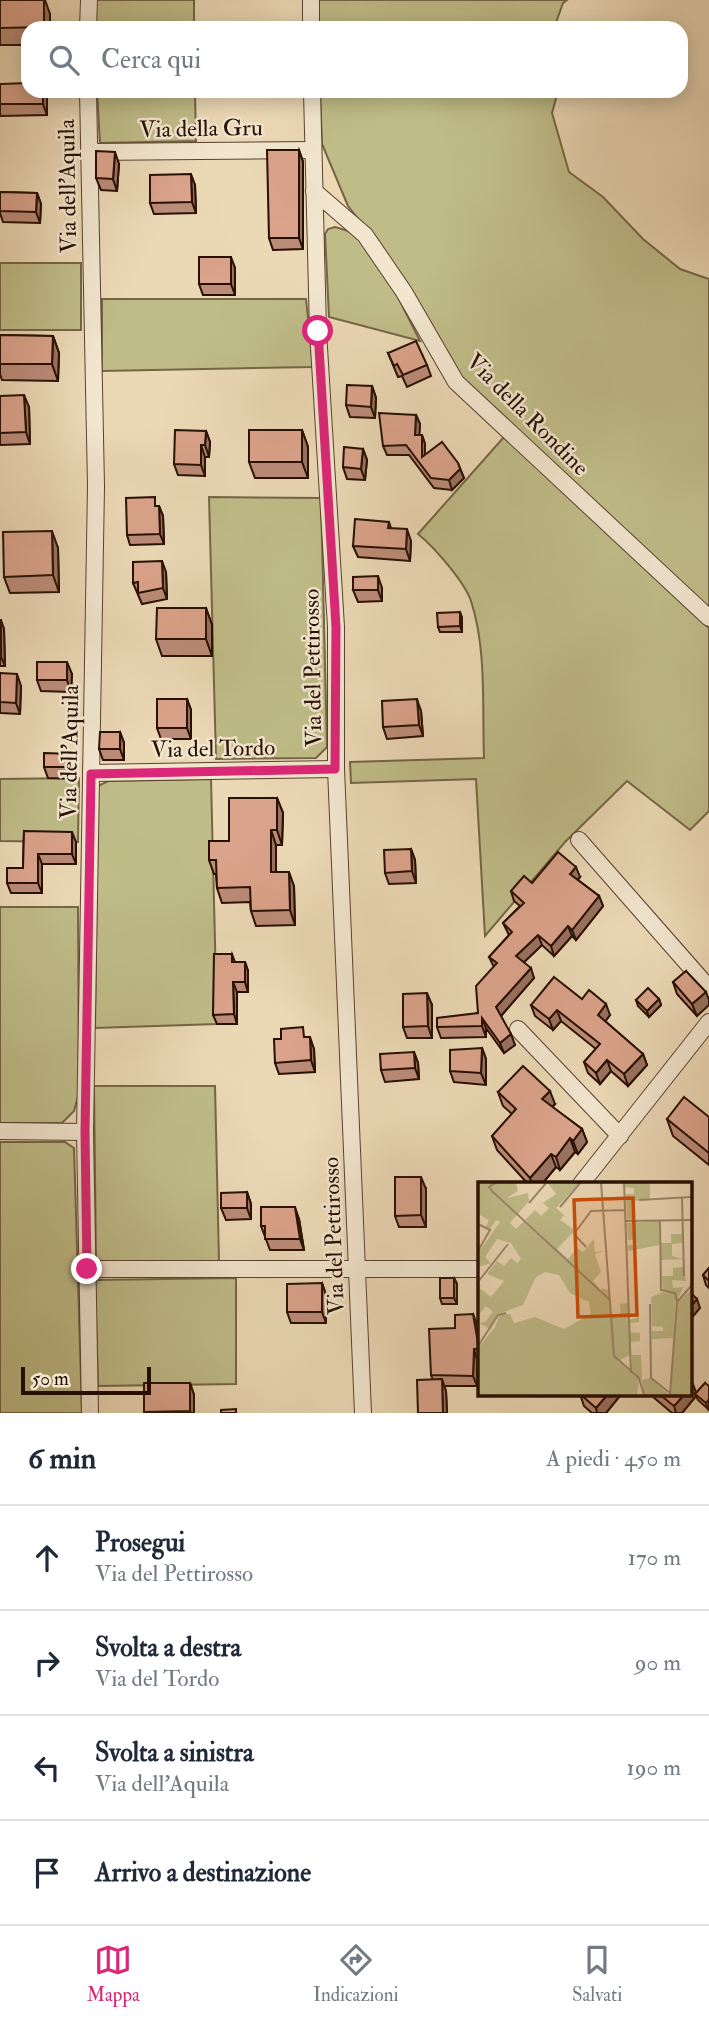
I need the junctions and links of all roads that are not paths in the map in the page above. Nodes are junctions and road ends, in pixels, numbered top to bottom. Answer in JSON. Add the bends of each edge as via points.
{"nodes":[{"id":1,"x":89,"y":0,"type":"edge"},
{"id":2,"x":311,"y":0,"type":"edge"},
{"id":3,"x":88,"y":21,"type":"edge"},
{"id":4,"x":311,"y":21,"type":"edge"},
{"id":5,"x":88,"y":98,"type":"edge"},
{"id":6,"x":312,"y":98,"type":"edge"},
{"id":7,"x":313,"y":150,"type":"junction"},
{"id":8,"x":89,"y":152,"type":"junction"},
{"id":9,"x":314,"y":191,"type":"junction"},
{"id":10,"x":709,"y":618,"type":"edge"},
{"id":11,"x":335,"y":769,"type":"junction"},
{"id":12,"x":91,"y":774,"type":"junction"},
{"id":13,"x":579,"y":840,"type":"dead end"},
{"id":14,"x":709,"y":988,"type":"edge"},
{"id":15,"x":709,"y":1022,"type":"edge"},
{"id":16,"x":518,"y":1029,"type":"dead end"},
{"id":17,"x":0,"y":1131,"type":"edge"},
{"id":18,"x":85,"y":1132,"type":"junction"},
{"id":19,"x":620,"y":1136,"type":"junction"},
{"id":20,"x":583,"y":1182,"type":"edge"},
{"id":21,"x":87,"y":1269,"type":"junction"},
{"id":22,"x":478,"y":1269,"type":"edge"},
{"id":23,"x":357,"y":1271,"type":"junction"},
{"id":24,"x":90,"y":1413,"type":"edge"},
{"id":25,"x":363,"y":1413,"type":"edge"}],
"edges":[{"from":1,"to":3,"type":"street"},
{"from":2,"to":4,"type":"street"},
{"from":5,"to":8,"type":"street","name":"Via dell'Aquila"},
{"from":6,"to":7,"type":"street","name":"Via del Pettirosso"},
{"from":7,"to":8,"type":"street","name":"Via della Gru"},
{"from":7,"to":9,"type":"street","name":"Via del Pettirosso"},
{"from":8,"to":12,"type":"street","name":"Via dell'Aquila","via":[[96,486]]},
{"from":9,"to":10,"type":"street","name":"Via della Rondine","via":[[365,235],[456,382]]},
{"from":9,"to":11,"type":"street","name":"Via del Pettirosso","via":[[336,627]]},
{"from":11,"to":12,"type":"street","name":"Via del Tordo"},
{"from":11,"to":23,"type":"street","name":"Via del Pettirosso"},
{"from":12,"to":18,"type":"street","name":"Via dell'Aquila"},
{"from":13,"to":14,"type":"street"},
{"from":15,"to":19,"type":"street"},
{"from":16,"to":19,"type":"street"},
{"from":17,"to":18,"type":"street"},
{"from":18,"to":21,"type":"street","name":"Via dell'Aquila"},
{"from":19,"to":20,"type":"street"},
{"from":21,"to":23,"type":"street"},
{"from":21,"to":24,"type":"street","name":"Via dell'Aquila"},
{"from":22,"to":23,"type":"street"},
{"from":23,"to":25,"type":"street","name":"Via del Pettirosso"}]}
